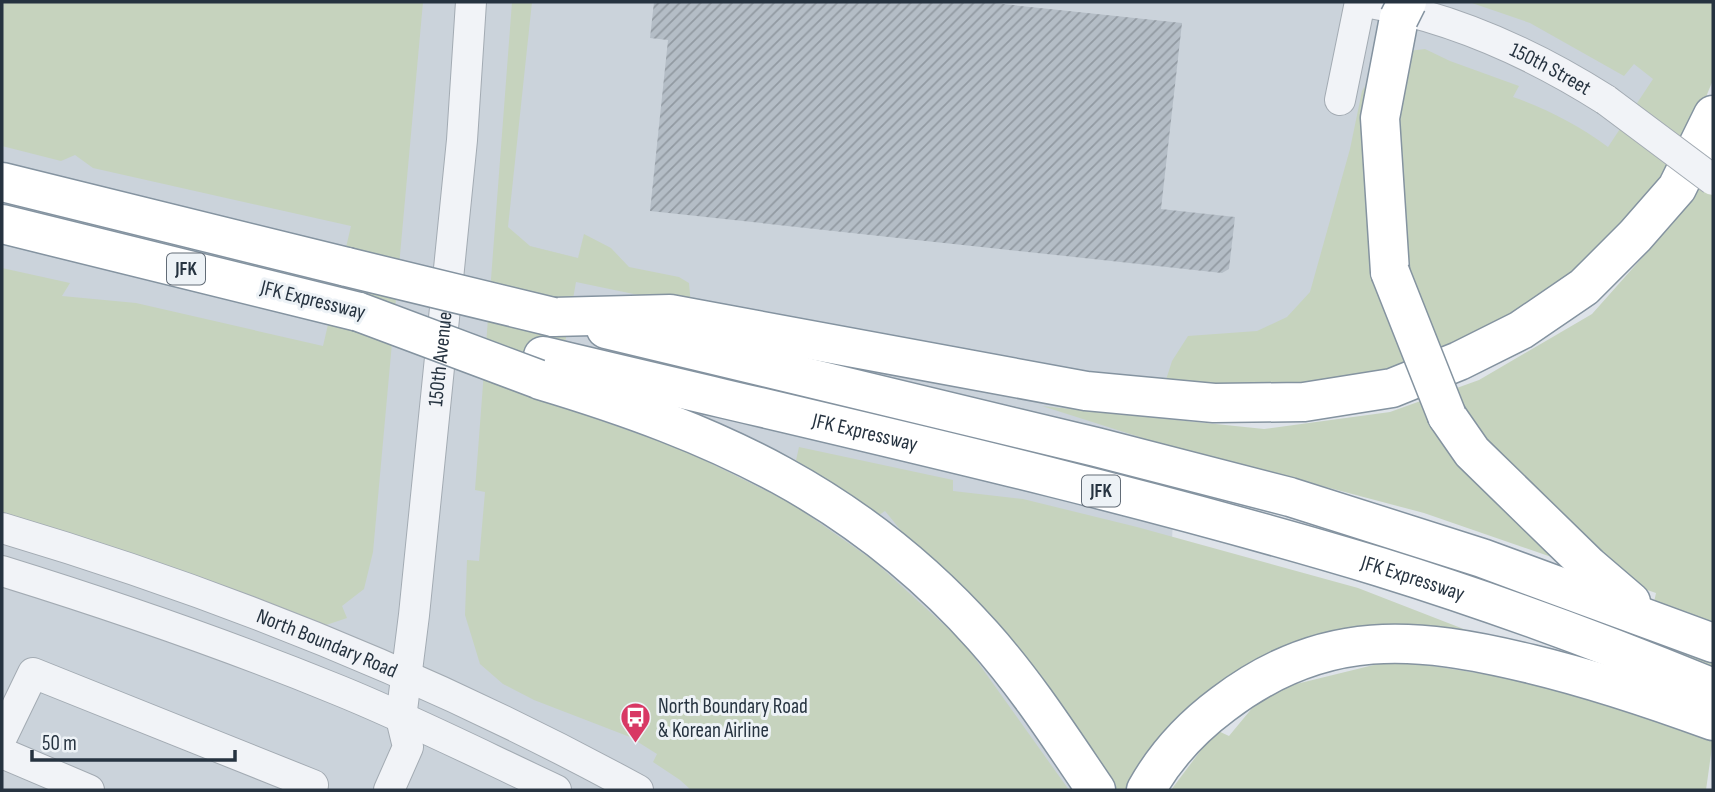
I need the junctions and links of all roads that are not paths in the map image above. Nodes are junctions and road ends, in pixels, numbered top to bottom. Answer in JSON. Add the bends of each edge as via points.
{"nodes":[{"id":1,"x":471,"y":2,"type":"edge"},
{"id":2,"x":1363,"y":2,"type":"edge"},
{"id":3,"x":1407,"y":2,"type":"edge"},
{"id":4,"x":1340,"y":100,"type":"dead end"},
{"id":5,"x":1713,"y":114,"type":"edge"},
{"id":6,"x":2,"y":163,"type":"edge"},
{"id":7,"x":1713,"y":180,"type":"edge"},
{"id":8,"x":2,"y":182,"type":"edge"},
{"id":9,"x":162,"y":220,"type":"junction"},
{"id":10,"x":13,"y":228,"type":"edge"},
{"id":11,"x":553,"y":317,"type":"junction"},
{"id":12,"x":541,"y":368,"type":"junction"},
{"id":13,"x":2,"y":528,"type":"edge"},
{"id":14,"x":2,"y":571,"type":"edge"},
{"id":15,"x":1652,"y":619,"type":"junction"},
{"id":16,"x":1713,"y":643,"type":"edge"},
{"id":17,"x":407,"y":677,"type":"junction"},
{"id":18,"x":1643,"y":678,"type":"junction"},
{"id":19,"x":1713,"y":688,"type":"edge"},
{"id":20,"x":401,"y":718,"type":"junction"},
{"id":21,"x":1713,"y":721,"type":"edge"},
{"id":22,"x":2,"y":737,"type":"edge"},
{"id":23,"x":2,"y":753,"type":"edge"},
{"id":24,"x":89,"y":790,"type":"edge"},
{"id":25,"x":311,"y":790,"type":"edge"},
{"id":26,"x":389,"y":790,"type":"edge"},
{"id":27,"x":556,"y":790,"type":"edge"},
{"id":28,"x":638,"y":790,"type":"edge"},
{"id":29,"x":1096,"y":790,"type":"edge"},
{"id":30,"x":1146,"y":790,"type":"edge"}],
"edges":[{"from":1,"to":17,"type":"street","name":"150th Avenue","via":[[462,140]]},
{"from":2,"to":4,"type":"street"},
{"from":2,"to":7,"type":"street","name":"150th Street","bridge":true,"via":[[1427,15],[1530,56],[1606,100]]},
{"from":3,"to":15,"type":"highway","bridge":true,"via":[[1399,18],[1381,118],[1390,272],[1447,416],[1472,452],[1589,566]]},
{"from":5,"to":11,"type":"highway","via":[[1677,188],[1584,287],[1521,330],[1392,388],[1304,402],[1151,398],[1086,391],[670,314]]},
{"from":6,"to":9,"type":"highway"},
{"from":8,"to":9,"type":"highway","name":"JFK Expressway","number":"JFK"},
{"from":9,"to":11,"type":"highway","name":"JFK Expressway","number":"JFK","bridge":true},
{"from":10,"to":12,"type":"highway","name":"JFK Expressway","number":"JFK","bridge":true,"via":[[348,309]]},
{"from":11,"to":15,"type":"highway","name":"JFK Expressway","number":"JFK","via":[[1278,494],[1482,558]]},
{"from":12,"to":18,"type":"highway","name":"JFK Expressway","number":"JFK","via":[[1204,517],[1407,576],[1557,627]]},
{"from":12,"to":29,"type":"highway","via":[[778,473],[842,511],[899,554],[958,609],[1009,667]]},
{"from":13,"to":17,"type":"street","name":"North Boundary Road","via":[[254,614]]},
{"from":14,"to":20,"type":"street","name":"North Boundary Road","via":[[169,627]]},
{"from":15,"to":16,"type":"highway","name":"JFK Expressway","number":"JFK"},
{"from":17,"to":20,"type":"street","name":"150th Avenue"},
{"from":17,"to":28,"type":"street","name":"North Boundary Road"},
{"from":18,"to":19,"type":"highway","name":"JFK Expressway","number":"JFK"},
{"from":18,"to":21,"type":"highway"},
{"from":18,"to":30,"type":"highway","via":[[1537,666],[1452,647],[1390,643],[1340,649],[1285,667],[1233,696],[1185,738]]},
{"from":20,"to":26,"type":"street","name":"150th Avenue","via":[[408,747]]},
{"from":20,"to":27,"type":"street","name":"North Boundary Road"},
{"from":22,"to":25,"type":"street","via":[[33,673],[313,785]]},
{"from":23,"to":24,"type":"street"}]}
